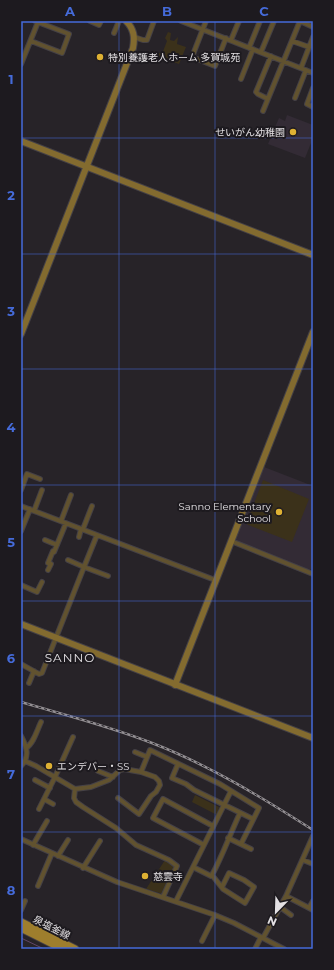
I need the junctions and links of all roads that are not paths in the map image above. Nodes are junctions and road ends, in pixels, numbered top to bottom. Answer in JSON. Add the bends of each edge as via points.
{"nodes":[{"id":1,"x":90,"y":21,"type":"edge"},
{"id":2,"x":101,"y":21,"type":"edge"},
{"id":3,"x":119,"y":21,"type":"edge"},
{"id":4,"x":154,"y":21,"type":"edge"},
{"id":5,"x":181,"y":21,"type":"edge"},
{"id":6,"x":206,"y":21,"type":"edge"},
{"id":7,"x":239,"y":21,"type":"edge"},
{"id":8,"x":260,"y":21,"type":"edge"},
{"id":9,"x":274,"y":21,"type":"edge"},
{"id":10,"x":300,"y":21,"type":"edge"},
{"id":11,"x":37,"y":22,"type":"edge"},
{"id":12,"x":130,"y":23,"type":"edge"},
{"id":13,"x":313,"y":27,"type":"edge"},
{"id":14,"x":203,"y":29,"type":"junction"},
{"id":15,"x":114,"y":33,"type":"dead end"},
{"id":16,"x":134,"y":37,"type":"junction"},
{"id":17,"x":313,"y":37,"type":"edge"},
{"id":18,"x":226,"y":38,"type":"junction"},
{"id":19,"x":231,"y":40,"type":"junction"},
{"id":20,"x":31,"y":41,"type":"junction"},
{"id":21,"x":292,"y":41,"type":"junction"},
{"id":22,"x":309,"y":47,"type":"junction"},
{"id":23,"x":251,"y":48,"type":"junction"},
{"id":24,"x":261,"y":52,"type":"junction"},
{"id":25,"x":271,"y":56,"type":"junction"},
{"id":26,"x":284,"y":61,"type":"junction"},
{"id":27,"x":21,"y":64,"type":"edge"},
{"id":28,"x":301,"y":68,"type":"junction"},
{"id":29,"x":306,"y":70,"type":"junction"},
{"id":30,"x":313,"y":73,"type":"edge"},
{"id":31,"x":241,"y":79,"type":"dead end"},
{"id":32,"x":313,"y":88,"type":"edge"},
{"id":33,"x":295,"y":98,"type":"dead end"},
{"id":34,"x":268,"y":99,"type":"junction"},
{"id":35,"x":313,"y":107,"type":"edge"},
{"id":36,"x":263,"y":111,"type":"dead end"},
{"id":37,"x":21,"y":141,"type":"edge"},
{"id":38,"x":87,"y":167,"type":"junction"},
{"id":39,"x":313,"y":255,"type":"edge"},
{"id":40,"x":313,"y":332,"type":"edge"},
{"id":41,"x":21,"y":334,"type":"edge"},
{"id":42,"x":310,"y":348,"type":"edge"},
{"id":43,"x":40,"y":479,"type":"dead end"},
{"id":44,"x":21,"y":490,"type":"edge"},
{"id":45,"x":42,"y":490,"type":"dead end"},
{"id":46,"x":71,"y":495,"type":"dead end"},
{"id":47,"x":21,"y":506,"type":"edge"},
{"id":48,"x":92,"y":506,"type":"dead end"},
{"id":49,"x":32,"y":510,"type":"junction"},
{"id":50,"x":61,"y":521,"type":"junction"},
{"id":51,"x":66,"y":523,"type":"junction"},
{"id":52,"x":82,"y":529,"type":"junction"},
{"id":53,"x":21,"y":531,"type":"edge"},
{"id":54,"x":97,"y":535,"type":"junction"},
{"id":55,"x":78,"y":537,"type":"dead end"},
{"id":56,"x":45,"y":540,"type":"dead end"},
{"id":57,"x":231,"y":541,"type":"junction"},
{"id":58,"x":57,"y":545,"type":"junction"},
{"id":59,"x":68,"y":560,"type":"dead end"},
{"id":60,"x":84,"y":567,"type":"junction"},
{"id":61,"x":48,"y":570,"type":"dead end"},
{"id":62,"x":313,"y":574,"type":"edge"},
{"id":63,"x":108,"y":576,"type":"dead end"},
{"id":64,"x":215,"y":580,"type":"junction"},
{"id":65,"x":42,"y":582,"type":"dead end"},
{"id":66,"x":21,"y":585,"type":"edge"},
{"id":67,"x":21,"y":624,"type":"edge"},
{"id":68,"x":57,"y":638,"type":"junction"},
{"id":69,"x":21,"y":664,"type":"edge"},
{"id":70,"x":34,"y":671,"type":"junction"},
{"id":71,"x":29,"y":683,"type":"dead end"},
{"id":72,"x":175,"y":684,"type":"junction"},
{"id":73,"x":40,"y":722,"type":"dead end"},
{"id":74,"x":21,"y":736,"type":"edge"},
{"id":75,"x":73,"y":737,"type":"dead end"},
{"id":76,"x":313,"y":738,"type":"edge"},
{"id":77,"x":26,"y":748,"type":"junction"},
{"id":78,"x":21,"y":750,"type":"edge"},
{"id":79,"x":135,"y":752,"type":"dead end"},
{"id":80,"x":27,"y":754,"type":"junction"},
{"id":81,"x":147,"y":757,"type":"junction"},
{"id":82,"x":26,"y":761,"type":"junction"},
{"id":83,"x":178,"y":764,"type":"junction"},
{"id":84,"x":21,"y":766,"type":"edge"},
{"id":85,"x":98,"y":771,"type":"dead end"},
{"id":86,"x":142,"y":772,"type":"junction"},
{"id":87,"x":55,"y":777,"type":"junction"},
{"id":88,"x":113,"y":777,"type":"junction"},
{"id":89,"x":35,"y":780,"type":"dead end"},
{"id":90,"x":50,"y":788,"type":"junction"},
{"id":91,"x":75,"y":789,"type":"junction"},
{"id":92,"x":231,"y":791,"type":"junction"},
{"id":93,"x":118,"y":798,"type":"dead end"},
{"id":94,"x":44,"y":799,"type":"junction"},
{"id":95,"x":53,"y":804,"type":"dead end"},
{"id":96,"x":224,"y":805,"type":"junction"},
{"id":97,"x":39,"y":809,"type":"dead end"},
{"id":98,"x":240,"y":813,"type":"junction"},
{"id":99,"x":253,"y":820,"type":"junction"},
{"id":100,"x":47,"y":822,"type":"dead end"},
{"id":101,"x":213,"y":826,"type":"junction"},
{"id":102,"x":313,"y":836,"type":"edge"},
{"id":103,"x":228,"y":838,"type":"junction"},
{"id":104,"x":21,"y":839,"type":"edge"},
{"id":105,"x":68,"y":840,"type":"dead end"},
{"id":106,"x":100,"y":841,"type":"dead end"},
{"id":107,"x":241,"y":844,"type":"junction"},
{"id":108,"x":33,"y":845,"type":"junction"},
{"id":109,"x":204,"y":845,"type":"junction"},
{"id":110,"x":251,"y":849,"type":"dead end"},
{"id":111,"x":52,"y":853,"type":"junction"},
{"id":112,"x":58,"y":856,"type":"junction"},
{"id":113,"x":303,"y":860,"type":"junction"},
{"id":114,"x":313,"y":864,"type":"edge"},
{"id":115,"x":193,"y":867,"type":"junction"},
{"id":116,"x":83,"y":868,"type":"junction"},
{"id":117,"x":212,"y":875,"type":"junction"},
{"id":118,"x":38,"y":886,"type":"dead end"},
{"id":119,"x":222,"y":887,"type":"junction"},
{"id":120,"x":286,"y":896,"type":"junction"},
{"id":121,"x":163,"y":897,"type":"junction"},
{"id":122,"x":25,"y":901,"type":"dead end"},
{"id":123,"x":176,"y":901,"type":"junction"},
{"id":124,"x":313,"y":901,"type":"edge"},
{"id":125,"x":280,"y":907,"type":"junction"},
{"id":126,"x":311,"y":909,"type":"edge"},
{"id":127,"x":21,"y":910,"type":"edge"},
{"id":128,"x":216,"y":915,"type":"junction"},
{"id":129,"x":291,"y":915,"type":"dead end"},
{"id":130,"x":21,"y":922,"type":"edge"},
{"id":131,"x":21,"y":928,"type":"edge"},
{"id":132,"x":262,"y":937,"type":"junction"},
{"id":133,"x":202,"y":941,"type":"dead end"},
{"id":134,"x":63,"y":949,"type":"edge"},
{"id":135,"x":75,"y":949,"type":"edge"},
{"id":136,"x":255,"y":949,"type":"edge"},
{"id":137,"x":284,"y":949,"type":"edge"}],
"edges":[{"from":1,"to":2,"type":"street","via":[[99,25]]},
{"from":3,"to":15,"type":"street"},
{"from":4,"to":16,"type":"street","via":[[147,40]]},
{"from":5,"to":14,"type":"street"},
{"from":6,"to":14,"type":"street"},
{"from":7,"to":19,"type":"street"},
{"from":8,"to":23,"type":"street"},
{"from":9,"to":24,"type":"street"},
{"from":10,"to":13,"type":"street"},
{"from":10,"to":21,"type":"street"},
{"from":11,"to":20,"type":"street"},
{"from":11,"to":20,"type":"street","via":[[69,34],[62,53]]},
{"from":12,"to":16,"type":"street"},
{"from":14,"to":18,"type":"street"},
{"from":14,"to":18,"type":"street","via":[[192,57],[215,66]]},
{"from":16,"to":38,"type":"street","via":[[130,54]]},
{"from":17,"to":22,"type":"street"},
{"from":18,"to":19,"type":"street"},
{"from":19,"to":23,"type":"street"},
{"from":20,"to":27,"type":"street"},
{"from":21,"to":22,"type":"street"},
{"from":21,"to":26,"type":"street"},
{"from":22,"to":28,"type":"street"},
{"from":23,"to":24,"type":"street"},
{"from":23,"to":31,"type":"street"},
{"from":24,"to":25,"type":"street"},
{"from":25,"to":26,"type":"street"},
{"from":25,"to":34,"type":"street","via":[[256,92]]},
{"from":26,"to":28,"type":"street"},
{"from":26,"to":34,"type":"street"},
{"from":28,"to":29,"type":"street"},
{"from":29,"to":30,"type":"street"},
{"from":29,"to":33,"type":"street"},
{"from":32,"to":35,"type":"street","via":[[307,104]]},
{"from":34,"to":36,"type":"street"},
{"from":37,"to":38,"type":"street"},
{"from":38,"to":39,"type":"street"},
{"from":38,"to":41,"type":"street"},
{"from":40,"to":42,"type":"street"},
{"from":42,"to":57,"type":"street"},
{"from":43,"to":44,"type":"street","via":[[28,474]]},
{"from":45,"to":49,"type":"street"},
{"from":46,"to":50,"type":"street"},
{"from":47,"to":49,"type":"street"},
{"from":48,"to":52,"type":"street"},
{"from":49,"to":50,"type":"street"},
{"from":49,"to":53,"type":"street"},
{"from":50,"to":51,"type":"street"},
{"from":51,"to":52,"type":"street"},
{"from":51,"to":58,"type":"street"},
{"from":52,"to":54,"type":"street"},
{"from":52,"to":55,"type":"street"},
{"from":54,"to":60,"type":"street"},
{"from":54,"to":64,"type":"street"},
{"from":56,"to":58,"type":"street"},
{"from":57,"to":62,"type":"street"},
{"from":57,"to":64,"type":"street"},
{"from":58,"to":61,"type":"street","via":[[48,563],[51,564]]},
{"from":59,"to":60,"type":"street"},
{"from":60,"to":63,"type":"street"},
{"from":60,"to":68,"type":"street"},
{"from":64,"to":72,"type":"street"},
{"from":65,"to":66,"type":"street","via":[[37,592]]},
{"from":67,"to":68,"type":"street"},
{"from":68,"to":70,"type":"street","via":[[42,673]]},
{"from":68,"to":72,"type":"street"},
{"from":69,"to":70,"type":"street"},
{"from":70,"to":71,"type":"street"},
{"from":72,"to":76,"type":"street"},
{"from":73,"to":77,"type":"street","via":[[32,742]]},
{"from":74,"to":77,"type":"street"},
{"from":75,"to":87,"type":"street"},
{"from":77,"to":80,"type":"street"},
{"from":78,"to":80,"type":"street"},
{"from":79,"to":81,"type":"street"},
{"from":80,"to":82,"type":"street"},
{"from":81,"to":83,"type":"street","via":[[150,750]]},
{"from":81,"to":86,"type":"street"},
{"from":82,"to":84,"type":"street"},
{"from":82,"to":87,"type":"street"},
{"from":83,"to":92,"type":"street"},
{"from":83,"to":96,"type":"street","via":[[172,778]]},
{"from":85,"to":88,"type":"street"},
{"from":86,"to":88,"type":"street","via":[[120,770]]},
{"from":86,"to":93,"type":"street","via":[[155,777],[160,785],[140,814]]},
{"from":87,"to":90,"type":"street"},
{"from":87,"to":91,"type":"street"},
{"from":88,"to":91,"type":"street","via":[[91,787]]},
{"from":89,"to":90,"type":"street"},
{"from":90,"to":94,"type":"street"},
{"from":91,"to":121,"type":"street","via":[[76,802],[116,828],[136,845],[177,866]]},
{"from":92,"to":96,"type":"street"},
{"from":92,"to":99,"type":"street","via":[[259,808]]},
{"from":94,"to":95,"type":"street"},
{"from":94,"to":97,"type":"street"},
{"from":96,"to":98,"type":"street"},
{"from":96,"to":101,"type":"street"},
{"from":98,"to":99,"type":"street"},
{"from":98,"to":103,"type":"street"},
{"from":99,"to":107,"type":"street"},
{"from":100,"to":108,"type":"street"},
{"from":101,"to":109,"type":"street"},
{"from":101,"to":109,"type":"street","via":[[163,799],[153,818]]},
{"from":102,"to":113,"type":"street"},
{"from":103,"to":107,"type":"street"},
{"from":103,"to":117,"type":"street","via":[[222,859]]},
{"from":104,"to":108,"type":"street"},
{"from":105,"to":112,"type":"street"},
{"from":106,"to":116,"type":"street"},
{"from":107,"to":110,"type":"street"},
{"from":108,"to":111,"type":"street"},
{"from":109,"to":115,"type":"street"},
{"from":111,"to":112,"type":"street"},
{"from":111,"to":118,"type":"street"},
{"from":112,"to":116,"type":"street"},
{"from":113,"to":114,"type":"street"},
{"from":113,"to":120,"type":"street"},
{"from":115,"to":117,"type":"street"},
{"from":115,"to":123,"type":"street"},
{"from":116,"to":121,"type":"street"},
{"from":117,"to":119,"type":"street"},
{"from":119,"to":119,"type":"street","via":[[245,903],[254,887],[229,873]]},
{"from":120,"to":125,"type":"street"},
{"from":120,"to":126,"type":"street"},
{"from":121,"to":123,"type":"street"},
{"from":122,"to":127,"type":"street"},
{"from":123,"to":128,"type":"street"},
{"from":124,"to":126,"type":"street"},
{"from":125,"to":129,"type":"street"},
{"from":125,"to":132,"type":"street"},
{"from":128,"to":132,"type":"street"},
{"from":128,"to":133,"type":"street"},
{"from":130,"to":135,"type":"main road","name":"泉塩釜線"},
{"from":131,"to":134,"type":"main road","name":"泉塩釜線"},
{"from":132,"to":136,"type":"street"},
{"from":132,"to":137,"type":"street"}]}
